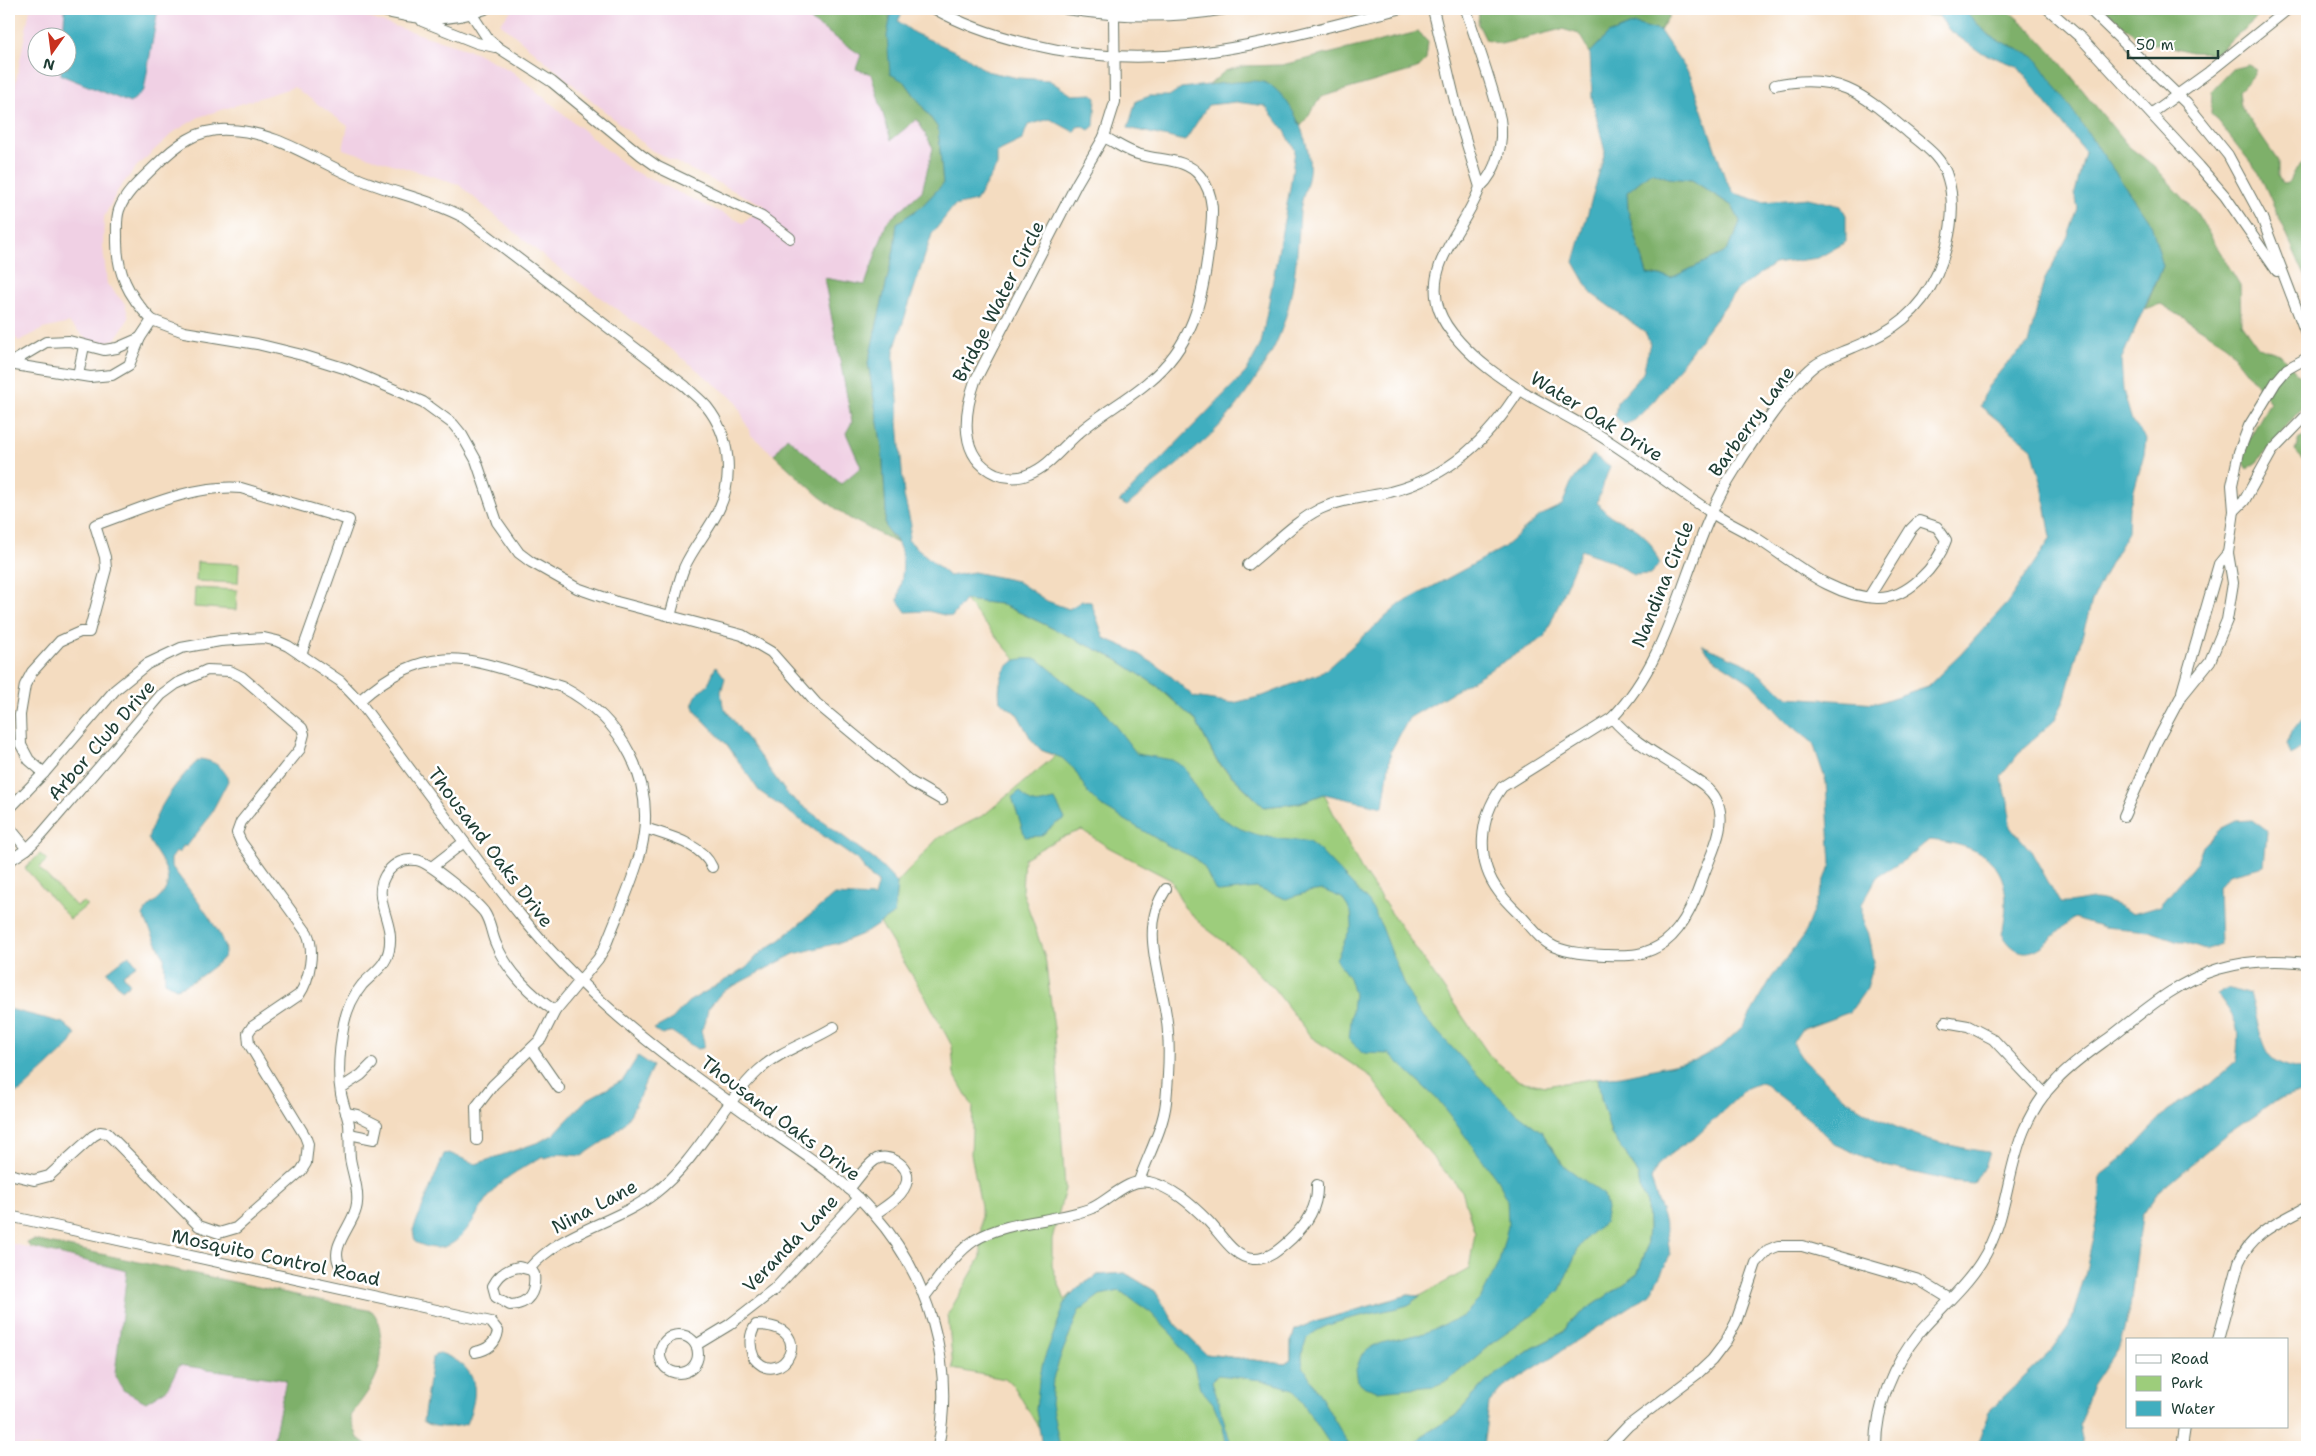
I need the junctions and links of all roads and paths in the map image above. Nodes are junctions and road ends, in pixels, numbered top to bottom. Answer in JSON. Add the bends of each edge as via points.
{"nodes":[{"id":1,"x":376,"y":9,"type":"edge"},
{"id":2,"x":485,"y":9,"type":"edge"},
{"id":3,"x":935,"y":9,"type":"edge"},
{"id":4,"x":1066,"y":9,"type":"edge"},
{"id":5,"x":1225,"y":9,"type":"edge"},
{"id":6,"x":1398,"y":9,"type":"edge"},
{"id":7,"x":1433,"y":9,"type":"edge"},
{"id":8,"x":1466,"y":9,"type":"edge"},
{"id":9,"x":2048,"y":9,"type":"edge"},
{"id":10,"x":2089,"y":9,"type":"edge"},
{"id":11,"x":2288,"y":9,"type":"edge"},
{"id":12,"x":471,"y":13,"type":"junction"},
{"id":13,"x":1114,"y":16,"type":"junction"},
{"id":14,"x":416,"y":19,"type":"junction"},
{"id":15,"x":498,"y":48,"type":"junction"},
{"id":16,"x":1113,"y":58,"type":"junction"},
{"id":17,"x":1775,"y":86,"type":"dead end"},
{"id":18,"x":2177,"y":95,"type":"junction"},
{"id":19,"x":2152,"y":113,"type":"junction"},
{"id":20,"x":1104,"y":136,"type":"junction"},
{"id":21,"x":1480,"y":187,"type":"junction"},
{"id":22,"x":790,"y":238,"type":"dead end"},
{"id":23,"x":2287,"y":285,"type":"junction"},
{"id":24,"x":152,"y":320,"type":"junction"},
{"id":25,"x":2307,"y":336,"type":"edge"},
{"id":26,"x":140,"y":338,"type":"junction"},
{"id":27,"x":84,"y":346,"type":"junction"},
{"id":28,"x":2307,"y":358,"type":"edge"},
{"id":29,"x":9,"y":364,"type":"edge"},
{"id":30,"x":78,"y":375,"type":"junction"},
{"id":31,"x":1520,"y":389,"type":"junction"},
{"id":32,"x":2307,"y":415,"type":"edge"},
{"id":33,"x":2234,"y":511,"type":"junction"},
{"id":34,"x":1710,"y":512,"type":"junction"},
{"id":35,"x":2228,"y":553,"type":"junction"},
{"id":36,"x":1248,"y":565,"type":"dead end"},
{"id":37,"x":1869,"y":597,"type":"junction"},
{"id":38,"x":670,"y":616,"type":"junction"},
{"id":39,"x":301,"y":654,"type":"junction"},
{"id":40,"x":2180,"y":698,"type":"junction"},
{"id":41,"x":359,"y":701,"type":"junction"},
{"id":42,"x":1612,"y":718,"type":"junction"},
{"id":43,"x":44,"y":773,"type":"junction"},
{"id":44,"x":942,"y":800,"type":"dead end"},
{"id":45,"x":9,"y":809,"type":"edge"},
{"id":46,"x":2124,"y":816,"type":"dead end"},
{"id":47,"x":9,"y":827,"type":"edge"},
{"id":48,"x":645,"y":828,"type":"junction"},
{"id":49,"x":464,"y":842,"type":"junction"},
{"id":50,"x":27,"y":849,"type":"junction"},
{"id":51,"x":9,"y":862,"type":"edge"},
{"id":52,"x":433,"y":866,"type":"junction"},
{"id":53,"x":712,"y":867,"type":"dead end"},
{"id":54,"x":1166,"y":889,"type":"dead end"},
{"id":55,"x":2307,"y":963,"type":"edge"},
{"id":56,"x":579,"y":981,"type":"junction"},
{"id":57,"x":556,"y":1011,"type":"junction"},
{"id":58,"x":1945,"y":1022,"type":"dead end"},
{"id":59,"x":834,"y":1027,"type":"dead end"},
{"id":60,"x":532,"y":1049,"type":"junction"},
{"id":61,"x":372,"y":1064,"type":"dead end"},
{"id":62,"x":341,"y":1088,"type":"junction"},
{"id":63,"x":559,"y":1088,"type":"dead end"},
{"id":64,"x":2045,"y":1094,"type":"junction"},
{"id":65,"x":730,"y":1102,"type":"junction"},
{"id":66,"x":346,"y":1113,"type":"junction"},
{"id":67,"x":349,"y":1134,"type":"junction"},
{"id":68,"x":477,"y":1140,"type":"dead end"},
{"id":69,"x":9,"y":1174,"type":"edge"},
{"id":70,"x":1139,"y":1182,"type":"junction"},
{"id":71,"x":1317,"y":1185,"type":"dead end"},
{"id":72,"x":849,"y":1189,"type":"junction"},
{"id":73,"x":858,"y":1198,"type":"junction"},
{"id":74,"x":2307,"y":1207,"type":"edge"},
{"id":75,"x":875,"y":1214,"type":"junction"},
{"id":76,"x":9,"y":1216,"type":"edge"},
{"id":77,"x":340,"y":1265,"type":"dead end"},
{"id":78,"x":529,"y":1269,"type":"junction"},
{"id":79,"x":924,"y":1296,"type":"junction"},
{"id":80,"x":1950,"y":1299,"type":"junction"},
{"id":81,"x":747,"y":1312,"type":"junction"},
{"id":82,"x":756,"y":1325,"type":"junction"},
{"id":83,"x":2219,"y":1338,"type":"edge"},
{"id":84,"x":696,"y":1345,"type":"dead end"},
{"id":85,"x":475,"y":1352,"type":"dead end"},
{"id":86,"x":2185,"y":1428,"type":"edge"},
{"id":87,"x":938,"y":1447,"type":"edge"},
{"id":88,"x":1608,"y":1447,"type":"edge"},
{"id":89,"x":1876,"y":1447,"type":"edge"},
{"id":90,"x":2182,"y":1447,"type":"edge"}],
"edges":[{"from":1,"to":14,"type":"street"},
{"from":2,"to":12,"type":"street"},
{"from":3,"to":16,"type":"street","via":[[960,23],[992,34],[1062,52]]},
{"from":4,"to":13,"type":"street"},
{"from":5,"to":13,"type":"street","via":[[1190,15]]},
{"from":6,"to":16,"type":"street","via":[[1216,51],[1172,57]]},
{"from":7,"to":21,"type":"street","via":[[1459,118]]},
{"from":8,"to":21,"type":"street","name":"Water Oak Drive","via":[[1500,120],[1500,141],[1491,177]]},
{"from":9,"to":19,"type":"street","via":[[2081,38]]},
{"from":10,"to":18,"type":"street"},
{"from":11,"to":18,"type":"street"},
{"from":12,"to":14,"type":"street"},
{"from":12,"to":15,"type":"street"},
{"from":13,"to":16,"type":"street","name":"Bridge Water Circle"},
{"from":14,"to":15,"type":"street","via":[[476,43]]},
{"from":15,"to":22,"type":"street","via":[[552,82],[658,167],[762,217]]},
{"from":16,"to":20,"type":"street","name":"Bridge Water Circle","via":[[1115,102]]},
{"from":17,"to":34,"type":"street","name":"Barberry Lane","via":[[1824,82],[1868,98],[1932,152],[1941,164],[1951,192],[1950,229],[1936,275],[1917,307],[1894,328],[1830,357],[1805,374],[1734,469]]},
{"from":18,"to":19,"type":"street"},
{"from":18,"to":23,"type":"street","via":[[2228,155],[2262,218]]},
{"from":19,"to":23,"type":"street","via":[[2225,196]]},
{"from":20,"to":20,"type":"street","name":"Bridge Water Circle","via":[[1072,192],[969,398],[966,416],[969,445],[980,463],[998,475],[1021,477],[1041,467],[1098,416],[1148,383],[1164,368],[1185,339],[1202,297],[1213,209],[1208,189],[1200,176],[1184,164],[1141,155]]},
{"from":21,"to":31,"type":"street","name":"Water Oak Drive","via":[[1441,263],[1436,294],[1438,308],[1446,325],[1476,357]]},
{"from":23,"to":25,"type":"street"},
{"from":24,"to":26,"type":"street"},
{"from":24,"to":38,"type":"street","via":[[184,332],[257,344],[311,358],[347,369],[423,402],[453,424],[462,435],[476,460],[497,522],[519,553],[543,571],[577,588]]},
{"from":24,"to":38,"type":"street","via":[[140,308],[120,273],[116,257],[119,211],[133,189],[166,154],[196,134],[213,129],[249,132],[298,149],[391,192],[451,210],[685,386],[708,408],[721,431],[728,461],[725,492],[719,509],[684,567]]},
{"from":26,"to":27,"type":"street","via":[[104,350]]},
{"from":26,"to":30,"type":"street","via":[[129,365],[112,375]]},
{"from":27,"to":29,"type":"street","via":[[69,341],[46,342]]},
{"from":27,"to":30,"type":"street"},
{"from":28,"to":33,"type":"street","via":[[2287,369],[2249,426],[2232,485]]},
{"from":29,"to":30,"type":"street"},
{"from":31,"to":34,"type":"street","name":"Water Oak Drive","via":[[1598,435]]},
{"from":31,"to":36,"type":"street","via":[[1485,438],[1458,461],[1401,489],[1334,503],[1319,510]]},
{"from":32,"to":33,"type":"street","via":[[2272,451],[2244,500]]},
{"from":33,"to":35,"type":"street"},
{"from":34,"to":37,"type":"street","name":"Water Oak Drive","via":[[1755,537],[1821,581],[1849,594]]},
{"from":34,"to":42,"type":"street","name":"Nandina Circle","via":[[1672,617],[1653,657],[1633,692]]},
{"from":35,"to":40,"type":"street","via":[[2219,564]]},
{"from":35,"to":40,"type":"street","via":[[2233,583],[2227,620],[2210,661]]},
{"from":37,"to":37,"type":"street","name":"Water Oak Drive","via":[[1911,529],[1919,522],[1930,523],[1943,533],[1946,540],[1942,553],[1911,586],[1894,596]]},
{"from":38,"to":44,"type":"street","via":[[742,635],[771,652],[816,703],[911,782]]},
{"from":39,"to":41,"type":"street","name":"Thousand Oaks Drive","via":[[340,681]]},
{"from":39,"to":43,"type":"street","name":"Thousand Oaks Drive","via":[[264,638],[203,643],[165,654],[130,676],[115,690]]},
{"from":39,"to":43,"type":"street","via":[[349,520],[241,488],[223,486],[177,497],[95,525],[106,569],[89,632],[68,636],[47,653],[32,672],[21,700],[24,755]]},
{"from":40,"to":46,"type":"street"},
{"from":41,"to":48,"type":"street","via":[[395,673],[426,661],[442,659],[474,661],[562,687],[604,716],[630,752],[643,789]]},
{"from":41,"to":49,"type":"street","name":"Thousand Oaks Drive"},
{"from":42,"to":42,"type":"street","name":"Nandina Circle","via":[[1502,787],[1488,813],[1482,853],[1491,881],[1499,893],[1542,940],[1578,953],[1630,956],[1652,950],[1678,930],[1717,838],[1721,815],[1719,805],[1708,788],[1627,733]]},
{"from":43,"to":45,"type":"street","name":"Thousand Oaks Drive"},
{"from":47,"to":50,"type":"street"},
{"from":48,"to":53,"type":"street","via":[[687,844],[699,851]]},
{"from":48,"to":56,"type":"street","via":[[641,851],[605,947]]},
{"from":49,"to":52,"type":"street"},
{"from":49,"to":56,"type":"street","name":"Thousand Oaks Drive","via":[[516,912]]},
{"from":50,"to":51,"type":"street","name":"Arbor Club Drive"},
{"from":50,"to":69,"type":"street","name":"Arbor Club Drive","via":[[160,695],[193,675],[212,670],[230,671],[242,677],[302,728],[300,749],[241,822],[237,833],[311,941],[304,988],[299,995],[252,1027],[248,1038],[305,1136],[308,1154],[301,1171],[236,1228],[219,1233],[199,1226],[107,1133],[93,1136],[49,1176],[34,1180]]},
{"from":52,"to":57,"type":"street","via":[[483,911],[490,921],[503,959],[538,1000]]},
{"from":52,"to":62,"type":"street","via":[[416,860],[402,860],[394,864],[383,880],[381,901],[389,924],[389,949],[381,966],[362,985],[350,1007],[342,1036]]},
{"from":54,"to":70,"type":"street","via":[[1155,910],[1152,934],[1168,1033],[1166,1100],[1162,1122]]},
{"from":55,"to":64,"type":"street","via":[[2260,960],[2198,976],[2159,1000],[2073,1066]]},
{"from":56,"to":57,"type":"street"},
{"from":56,"to":65,"type":"street","name":"Thousand Oaks Drive","via":[[631,1029]]},
{"from":57,"to":60,"type":"street"},
{"from":58,"to":64,"type":"street","via":[[1968,1026],[1993,1039]]},
{"from":59,"to":65,"type":"street","name":"Nina Lane","via":[[774,1058]]},
{"from":60,"to":63,"type":"street"},
{"from":60,"to":68,"type":"street","via":[[493,1085],[476,1107]]},
{"from":61,"to":62,"type":"street"},
{"from":62,"to":66,"type":"street"},
{"from":64,"to":80,"type":"street","via":[[2024,1130],[1992,1242],[1973,1274]]},
{"from":65,"to":72,"type":"street","name":"Thousand Oaks Drive"},
{"from":65,"to":78,"type":"street","name":"Nina Lane","via":[[675,1174],[657,1192],[608,1221],[564,1241],[546,1252]]},
{"from":66,"to":67,"type":"street"},
{"from":66,"to":67,"type":"street","via":[[377,1125],[374,1139]]},
{"from":67,"to":77,"type":"street","via":[[357,1205],[337,1250]]},
{"from":70,"to":71,"type":"street","via":[[1158,1185],[1181,1197],[1235,1251],[1253,1259],[1272,1254],[1303,1228],[1315,1203]]},
{"from":70,"to":79,"type":"street","via":[[1092,1208],[987,1233],[961,1252]]},
{"from":72,"to":73,"type":"street","name":"Thousand Oaks Drive"},
{"from":72,"to":75,"type":"street","via":[[876,1159],[886,1157],[901,1165],[906,1170],[907,1180],[902,1192]]},
{"from":73,"to":75,"type":"street","name":"Thousand Oaks Drive"},
{"from":73,"to":81,"type":"street","name":"Veranda Lane","via":[[795,1269]]},
{"from":74,"to":83,"type":"street","via":[[2268,1228],[2244,1250]]},
{"from":75,"to":79,"type":"street","name":"Thousand Oaks Drive","via":[[893,1238]]},
{"from":76,"to":85,"type":"street","name":"Mosquito Control Road","via":[[491,1322],[498,1331],[497,1338],[483,1350]]},
{"from":78,"to":78,"type":"street","via":[[512,1268],[500,1275],[493,1286],[496,1297],[510,1305],[525,1302],[534,1285],[534,1274]]},
{"from":79,"to":87,"type":"street","name":"Thousand Oaks Drive","via":[[940,1356],[943,1405]]},
{"from":80,"to":88,"type":"street","via":[[1918,1280],[1802,1246],[1778,1246],[1768,1250],[1756,1263],[1736,1322],[1712,1360],[1628,1426]]},
{"from":80,"to":89,"type":"street","via":[[1903,1354],[1891,1378],[1879,1417]]},
{"from":81,"to":82,"type":"street"},
{"from":81,"to":84,"type":"street","name":"Veranda Lane"},
{"from":82,"to":82,"type":"street","via":[[750,1346],[754,1358],[766,1366],[784,1363],[791,1351],[792,1344],[788,1338],[777,1328]]},
{"from":86,"to":90,"type":"street"}]}
